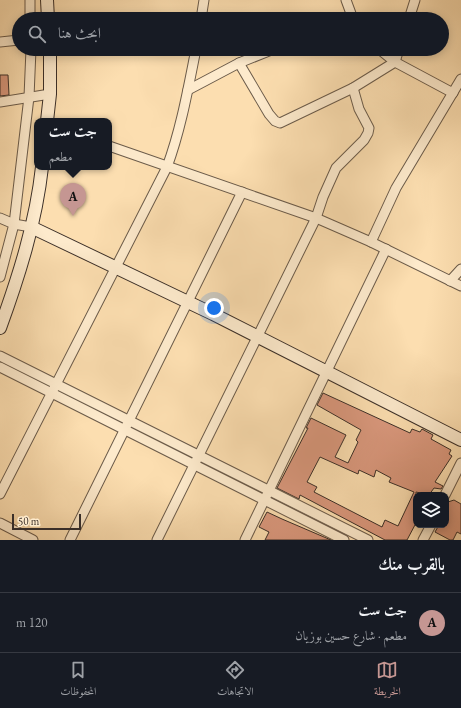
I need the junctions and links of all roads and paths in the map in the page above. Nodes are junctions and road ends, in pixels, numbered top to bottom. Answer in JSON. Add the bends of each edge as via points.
{"nodes":[{"id":1,"x":30,"y":0,"type":"edge"},
{"id":2,"x":47,"y":0,"type":"edge"},
{"id":3,"x":204,"y":0,"type":"edge"},
{"id":4,"x":346,"y":0,"type":"edge"},
{"id":5,"x":415,"y":0,"type":"edge"},
{"id":6,"x":30,"y":12,"type":"edge"},
{"id":7,"x":48,"y":12,"type":"edge"},
{"id":8,"x":202,"y":12,"type":"edge"},
{"id":9,"x":350,"y":12,"type":"edge"},
{"id":10,"x":411,"y":12,"type":"edge"},
{"id":11,"x":12,"y":41,"type":"edge"},
{"id":12,"x":0,"y":42,"type":"edge"},
{"id":13,"x":31,"y":56,"type":"edge"},
{"id":14,"x":50,"y":56,"type":"edge"},
{"id":15,"x":195,"y":56,"type":"edge"},
{"id":16,"x":257,"y":56,"type":"edge"},
{"id":17,"x":388,"y":56,"type":"edge"},
{"id":18,"x":397,"y":56,"type":"edge"},
{"id":19,"x":395,"y":62,"type":"junction"},
{"id":20,"x":240,"y":63,"type":"junction"},
{"id":21,"x":461,"y":79,"type":"edge"},
{"id":22,"x":353,"y":88,"type":"junction"},
{"id":23,"x":188,"y":90,"type":"junction"},
{"id":24,"x":452,"y":93,"type":"junction"},
{"id":25,"x":50,"y":94,"type":"junction"},
{"id":26,"x":29,"y":97,"type":"junction"},
{"id":27,"x":0,"y":102,"type":"edge"},
{"id":28,"x":47,"y":118,"type":"edge"},
{"id":29,"x":112,"y":147,"type":"edge"},
{"id":30,"x":167,"y":167,"type":"junction"},
{"id":31,"x":41,"y":170,"type":"edge"},
{"id":32,"x":242,"y":192,"type":"junction"},
{"id":33,"x":0,"y":218,"type":"edge"},
{"id":34,"x":316,"y":218,"type":"junction"},
{"id":35,"x":14,"y":224,"type":"junction"},
{"id":36,"x":31,"y":227,"type":"junction"},
{"id":37,"x":371,"y":242,"type":"junction"},
{"id":38,"x":386,"y":249,"type":"junction"},
{"id":39,"x":116,"y":267,"type":"junction"},
{"id":40,"x":461,"y":269,"type":"edge"},
{"id":41,"x":0,"y":277,"type":"edge"},
{"id":42,"x":450,"y":281,"type":"junction"},
{"id":43,"x":461,"y":286,"type":"edge"},
{"id":44,"x":188,"y":303,"type":"junction"},
{"id":45,"x":0,"y":328,"type":"edge"},
{"id":46,"x":258,"y":338,"type":"junction"},
{"id":47,"x":0,"y":356,"type":"edge"},
{"id":48,"x":0,"y":367,"type":"edge"},
{"id":49,"x":327,"y":372,"type":"junction"},
{"id":50,"x":56,"y":383,"type":"junction"},
{"id":51,"x":52,"y":392,"type":"junction"},
{"id":52,"x":129,"y":421,"type":"junction"},
{"id":53,"x":124,"y":430,"type":"junction"},
{"id":54,"x":461,"y":440,"type":"edge"},
{"id":55,"x":200,"y":455,"type":"junction"},
{"id":56,"x":461,"y":463,"type":"edge"},
{"id":57,"x":195,"y":464,"type":"junction"},
{"id":58,"x":269,"y":490,"type":"junction"},
{"id":59,"x":446,"y":492,"type":"edge"},
{"id":60,"x":0,"y":494,"type":"edge"},
{"id":61,"x":264,"y":500,"type":"junction"},
{"id":62,"x":0,"y":523,"type":"edge"},
{"id":63,"x":429,"y":528,"type":"edge"},
{"id":64,"x":33,"y":540,"type":"edge"},
{"id":65,"x":70,"y":540,"type":"edge"},
{"id":66,"x":157,"y":540,"type":"edge"},
{"id":67,"x":245,"y":540,"type":"edge"},
{"id":68,"x":344,"y":540,"type":"edge"},
{"id":69,"x":368,"y":540,"type":"edge"},
{"id":70,"x":423,"y":540,"type":"edge"}],
"edges":[{"from":1,"to":6,"type":"street"},
{"from":2,"to":7,"type":"main road"},
{"from":3,"to":8,"type":"street"},
{"from":4,"to":9,"type":"street"},
{"from":5,"to":10,"type":"street"},
{"from":11,"to":12,"type":"street"},
{"from":13,"to":26,"type":"street"},
{"from":14,"to":25,"type":"main road"},
{"from":15,"to":23,"type":"street"},
{"from":16,"to":20,"type":"street"},
{"from":17,"to":19,"type":"street"},
{"from":18,"to":19,"type":"street"},
{"from":19,"to":22,"type":"street"},
{"from":19,"to":24,"type":"street"},
{"from":20,"to":22,"type":"street","via":[[277,123]]},
{"from":20,"to":23,"type":"street"},
{"from":21,"to":24,"type":"street"},
{"from":22,"to":34,"type":"street","via":[[359,109],[369,128],[368,133],[336,168]]},
{"from":23,"to":30,"type":"street"},
{"from":24,"to":37,"type":"street","via":[[396,188]]},
{"from":25,"to":26,"type":"street"},
{"from":25,"to":28,"type":"main road"},
{"from":26,"to":27,"type":"street"},
{"from":26,"to":35,"type":"street"},
{"from":29,"to":30,"type":"street"},
{"from":30,"to":32,"type":"street"},
{"from":30,"to":39,"type":"street"},
{"from":31,"to":36,"type":"main road"},
{"from":32,"to":34,"type":"street"},
{"from":32,"to":44,"type":"street"},
{"from":33,"to":35,"type":"street"},
{"from":34,"to":37,"type":"street"},
{"from":34,"to":46,"type":"street"},
{"from":35,"to":36,"type":"street"},
{"from":35,"to":41,"type":"street"},
{"from":36,"to":39,"type":"main road"},
{"from":36,"to":45,"type":"main road","via":[[15,286]]},
{"from":37,"to":38,"type":"street"},
{"from":38,"to":42,"type":"street"},
{"from":38,"to":49,"type":"street"},
{"from":39,"to":44,"type":"main road"},
{"from":39,"to":50,"type":"street"},
{"from":40,"to":42,"type":"street"},
{"from":42,"to":43,"type":"street"},
{"from":44,"to":46,"type":"main road"},
{"from":44,"to":52,"type":"street"},
{"from":46,"to":49,"type":"main road"},
{"from":46,"to":55,"type":"street"},
{"from":47,"to":50,"type":"street"},
{"from":48,"to":51,"type":"street"},
{"from":49,"to":54,"type":"main road"},
{"from":49,"to":58,"type":"street"},
{"from":50,"to":51,"type":"street"},
{"from":50,"to":52,"type":"street"},
{"from":51,"to":53,"type":"street"},
{"from":51,"to":60,"type":"street"},
{"from":52,"to":53,"type":"street"},
{"from":52,"to":55,"type":"street"},
{"from":53,"to":57,"type":"street"},
{"from":53,"to":65,"type":"street"},
{"from":55,"to":57,"type":"street"},
{"from":55,"to":58,"type":"street"},
{"from":56,"to":59,"type":"street"},
{"from":57,"to":61,"type":"street"},
{"from":57,"to":66,"type":"street"},
{"from":58,"to":61,"type":"street"},
{"from":58,"to":69,"type":"street"},
{"from":61,"to":67,"type":"street"},
{"from":61,"to":68,"type":"street"},
{"from":62,"to":64,"type":"street"},
{"from":63,"to":70,"type":"street"}]}
